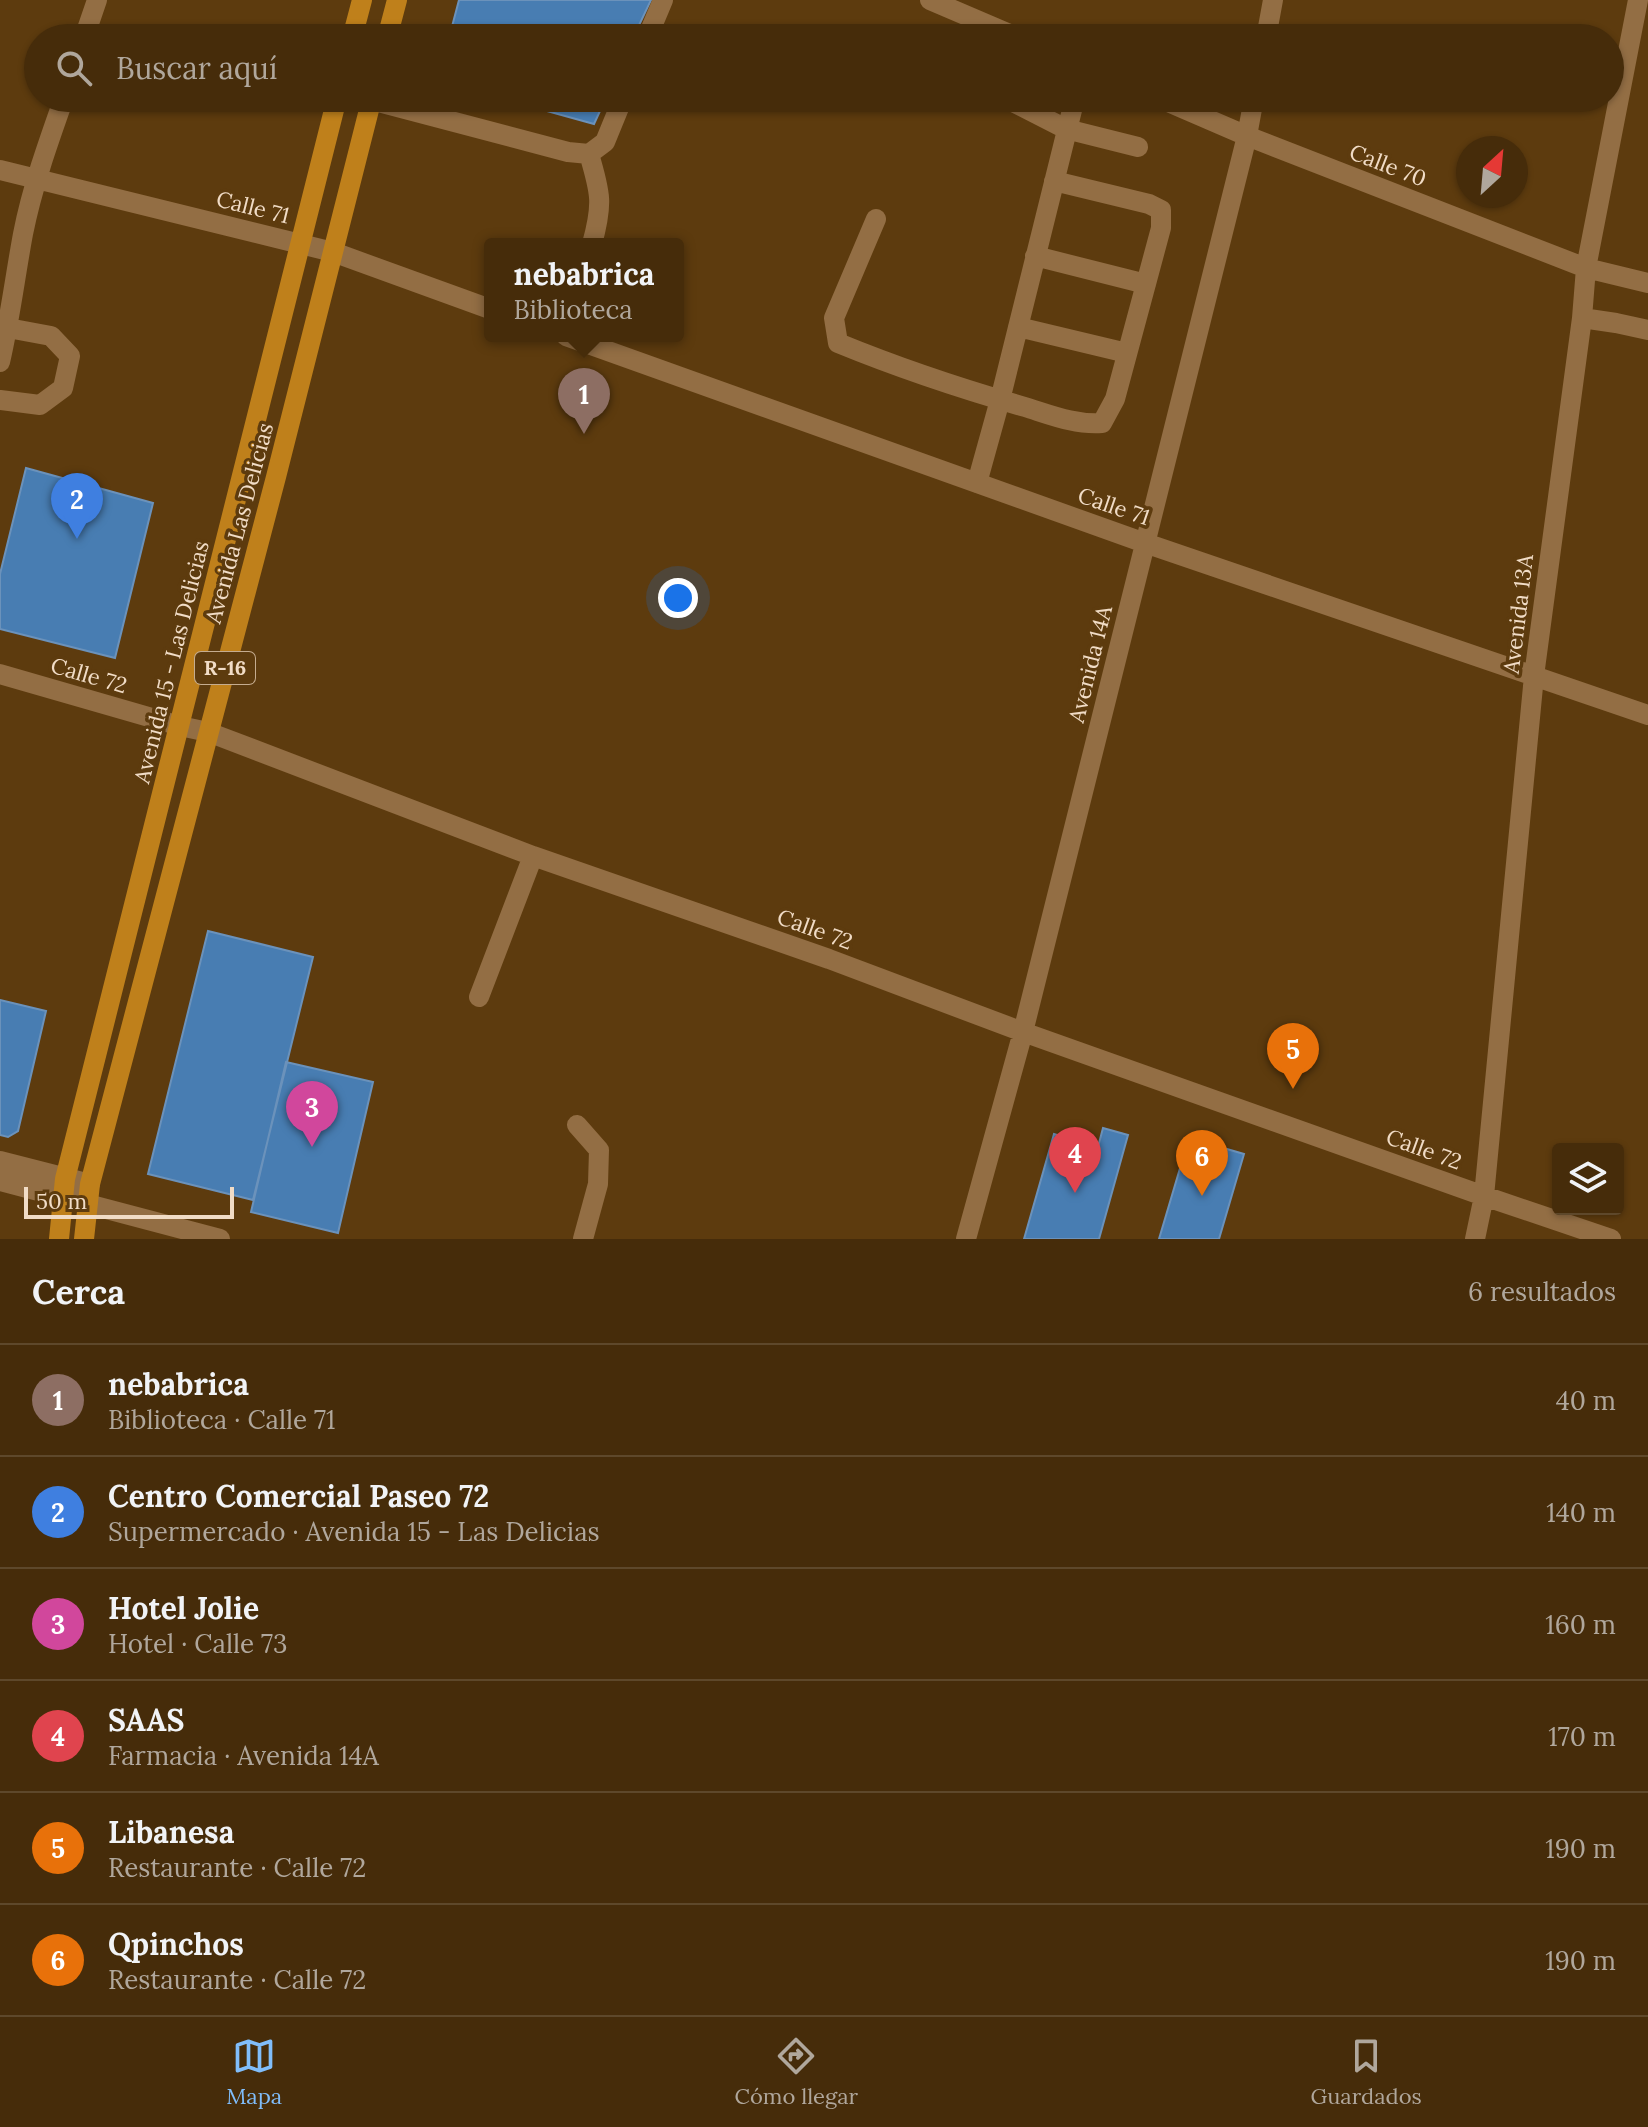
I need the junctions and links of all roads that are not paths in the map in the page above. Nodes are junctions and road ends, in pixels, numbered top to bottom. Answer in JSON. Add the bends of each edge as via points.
{"nodes":[{"id":1,"x":97,"y":0,"type":"edge"},
{"id":2,"x":362,"y":0,"type":"edge"},
{"id":3,"x":397,"y":0,"type":"edge"},
{"id":4,"x":663,"y":0,"type":"edge"},
{"id":5,"x":930,"y":0,"type":"edge"},
{"id":6,"x":1273,"y":0,"type":"edge"},
{"id":7,"x":1638,"y":0,"type":"edge"},
{"id":8,"x":89,"y":24,"type":"edge"},
{"id":9,"x":356,"y":24,"type":"edge"},
{"id":10,"x":391,"y":24,"type":"edge"},
{"id":11,"x":653,"y":24,"type":"edge"},
{"id":12,"x":986,"y":24,"type":"edge"},
{"id":13,"x":1269,"y":24,"type":"edge"},
{"id":14,"x":1624,"y":72,"type":"edge"},
{"id":15,"x":59,"y":112,"type":"edge"},
{"id":16,"x":333,"y":112,"type":"edge"},
{"id":17,"x":369,"y":112,"type":"edge"},
{"id":18,"x":420,"y":112,"type":"edge"},
{"id":19,"x":617,"y":112,"type":"edge"},
{"id":20,"x":1033,"y":112,"type":"edge"},
{"id":21,"x":1071,"y":112,"type":"edge"},
{"id":22,"x":1191,"y":112,"type":"edge"},
{"id":23,"x":1251,"y":112,"type":"edge"},
{"id":24,"x":1616,"y":112,"type":"edge"},
{"id":25,"x":1066,"y":129,"type":"junction"},
{"id":26,"x":1247,"y":136,"type":"junction"},
{"id":27,"x":1138,"y":147,"type":"dead end"},
{"id":28,"x":589,"y":154,"type":"junction"},
{"id":29,"x":0,"y":170,"type":"edge"},
{"id":30,"x":37,"y":179,"type":"junction"},
{"id":31,"x":1054,"y":181,"type":"junction"},
{"id":32,"x":876,"y":219,"type":"dead end"},
{"id":33,"x":594,"y":238,"type":"edge"},
{"id":34,"x":300,"y":243,"type":"junction"},
{"id":35,"x":333,"y":252,"type":"junction"},
{"id":36,"x":1035,"y":256,"type":"junction"},
{"id":37,"x":1586,"y":268,"type":"junction"},
{"id":38,"x":1648,"y":283,"type":"edge"},
{"id":39,"x":1146,"y":284,"type":"junction"},
{"id":40,"x":484,"y":307,"type":"edge"},
{"id":41,"x":1582,"y":318,"type":"junction"},
{"id":42,"x":1018,"y":327,"type":"junction"},
{"id":43,"x":8,"y":328,"type":"junction"},
{"id":44,"x":1648,"y":330,"type":"edge"},
{"id":45,"x":583,"y":342,"type":"edge"},
{"id":46,"x":1127,"y":353,"type":"junction"},
{"id":47,"x":0,"y":362,"type":"edge"},
{"id":48,"x":0,"y":400,"type":"edge"},
{"id":49,"x":1000,"y":400,"type":"junction"},
{"id":50,"x":977,"y":483,"type":"junction"},
{"id":51,"x":1145,"y":543,"type":"junction"},
{"id":52,"x":0,"y":674,"type":"edge"},
{"id":53,"x":1534,"y":676,"type":"junction"},
{"id":54,"x":1648,"y":715,"type":"edge"},
{"id":55,"x":180,"y":726,"type":"junction"},
{"id":56,"x":208,"y":732,"type":"junction"},
{"id":57,"x":533,"y":856,"type":"junction"},
{"id":58,"x":479,"y":997,"type":"dead end"},
{"id":59,"x":1023,"y":1032,"type":"junction"},
{"id":60,"x":577,"y":1125,"type":"dead end"},
{"id":61,"x":0,"y":1161,"type":"edge"},
{"id":62,"x":0,"y":1181,"type":"edge"},
{"id":63,"x":64,"y":1189,"type":"junction"},
{"id":64,"x":89,"y":1194,"type":"junction"},
{"id":65,"x":1484,"y":1196,"type":"junction"},
{"id":66,"x":59,"y":1239,"type":"edge"},
{"id":67,"x":84,"y":1239,"type":"edge"},
{"id":68,"x":220,"y":1239,"type":"edge"},
{"id":69,"x":583,"y":1239,"type":"edge"},
{"id":70,"x":966,"y":1239,"type":"edge"},
{"id":71,"x":1475,"y":1239,"type":"edge"},
{"id":72,"x":1611,"y":1239,"type":"edge"}],
"edges":[{"from":1,"to":8,"type":"street"},
{"from":2,"to":9,"type":"main road"},
{"from":3,"to":10,"type":"main road"},
{"from":4,"to":11,"type":"street"},
{"from":5,"to":12,"type":"street"},
{"from":6,"to":13,"type":"street"},
{"from":7,"to":14,"type":"street","name":"Avenida 13A"},
{"from":15,"to":30,"type":"street"},
{"from":16,"to":34,"type":"main road","name":"Avenida 15 - Las Delicias","number":"R-16"},
{"from":17,"to":35,"type":"main road","name":"Avenida Las Delicias","number":"R-16"},
{"from":18,"to":28,"type":"street"},
{"from":19,"to":28,"type":"street","via":[[605,142]]},
{"from":20,"to":25,"type":"street"},
{"from":21,"to":25,"type":"street"},
{"from":22,"to":26,"type":"street","name":"Calle 70"},
{"from":23,"to":26,"type":"street","name":"Avenida 14A"},
{"from":24,"to":37,"type":"street","name":"Avenida 13A"},
{"from":25,"to":27,"type":"street"},
{"from":25,"to":31,"type":"street"},
{"from":26,"to":37,"type":"street","name":"Calle 70"},
{"from":26,"to":51,"type":"street","name":"Avenida 14A"},
{"from":28,"to":33,"type":"street","via":[[599,188]]},
{"from":29,"to":30,"type":"street","name":"Calle 71"},
{"from":30,"to":34,"type":"street","name":"Calle 71"},
{"from":30,"to":43,"type":"street"},
{"from":31,"to":36,"type":"street"},
{"from":31,"to":39,"type":"street","via":[[1161,210]]},
{"from":32,"to":49,"type":"street","via":[[834,318],[838,343]]},
{"from":34,"to":35,"type":"street","name":"Calle 71"},
{"from":34,"to":55,"type":"main road","name":"Avenida 15 - Las Delicias","number":"R-16"},
{"from":35,"to":40,"type":"street","name":"Calle 71"},
{"from":35,"to":56,"type":"main road","name":"Avenida Las Delicias","number":"R-16"},
{"from":36,"to":39,"type":"street"},
{"from":36,"to":42,"type":"street"},
{"from":37,"to":38,"type":"street","name":"Calle 70"},
{"from":37,"to":41,"type":"street","name":"Avenida 13A"},
{"from":39,"to":46,"type":"street"},
{"from":41,"to":44,"type":"street"},
{"from":41,"to":53,"type":"street","name":"Avenida 13A"},
{"from":42,"to":46,"type":"street"},
{"from":42,"to":49,"type":"street"},
{"from":43,"to":47,"type":"street"},
{"from":43,"to":48,"type":"street","via":[[51,336],[70,356],[63,388],[40,405]]},
{"from":45,"to":50,"type":"street","name":"Calle 71"},
{"from":46,"to":49,"type":"street","via":[[1115,399],[1102,423],[1085,425]]},
{"from":49,"to":50,"type":"street"},
{"from":50,"to":51,"type":"street","name":"Calle 71"},
{"from":51,"to":53,"type":"street","name":"Calle 71"},
{"from":51,"to":59,"type":"street","name":"Avenida 14A"},
{"from":52,"to":55,"type":"street","name":"Calle 72"},
{"from":53,"to":54,"type":"street","name":"Calle 71"},
{"from":53,"to":65,"type":"street","name":"Avenida 13A"},
{"from":55,"to":56,"type":"street","name":"Calle 72"},
{"from":55,"to":63,"type":"main road","name":"Avenida 15 - Las Delicias","number":"R-16"},
{"from":56,"to":57,"type":"street","name":"Calle 72"},
{"from":56,"to":64,"type":"main road","name":"Avenida Las Delicias","number":"R-16"},
{"from":57,"to":58,"type":"street"},
{"from":57,"to":59,"type":"street","name":"Calle 72"},
{"from":59,"to":65,"type":"street","name":"Calle 72"},
{"from":59,"to":70,"type":"street","name":"Avenida 14A"},
{"from":60,"to":69,"type":"street","via":[[599,1150],[598,1184]]},
{"from":61,"to":63,"type":"street"},
{"from":62,"to":63,"type":"street"},
{"from":63,"to":64,"type":"street"},
{"from":63,"to":66,"type":"main road","name":"Avenida 15 - Las Delicias","number":"R-16"},
{"from":64,"to":67,"type":"main road","name":"Avenida Las Delicias","number":"R-16"},
{"from":64,"to":68,"type":"street"},
{"from":65,"to":71,"type":"street","name":"Avenida 13A"},
{"from":65,"to":72,"type":"street","name":"Calle 72"}]}
